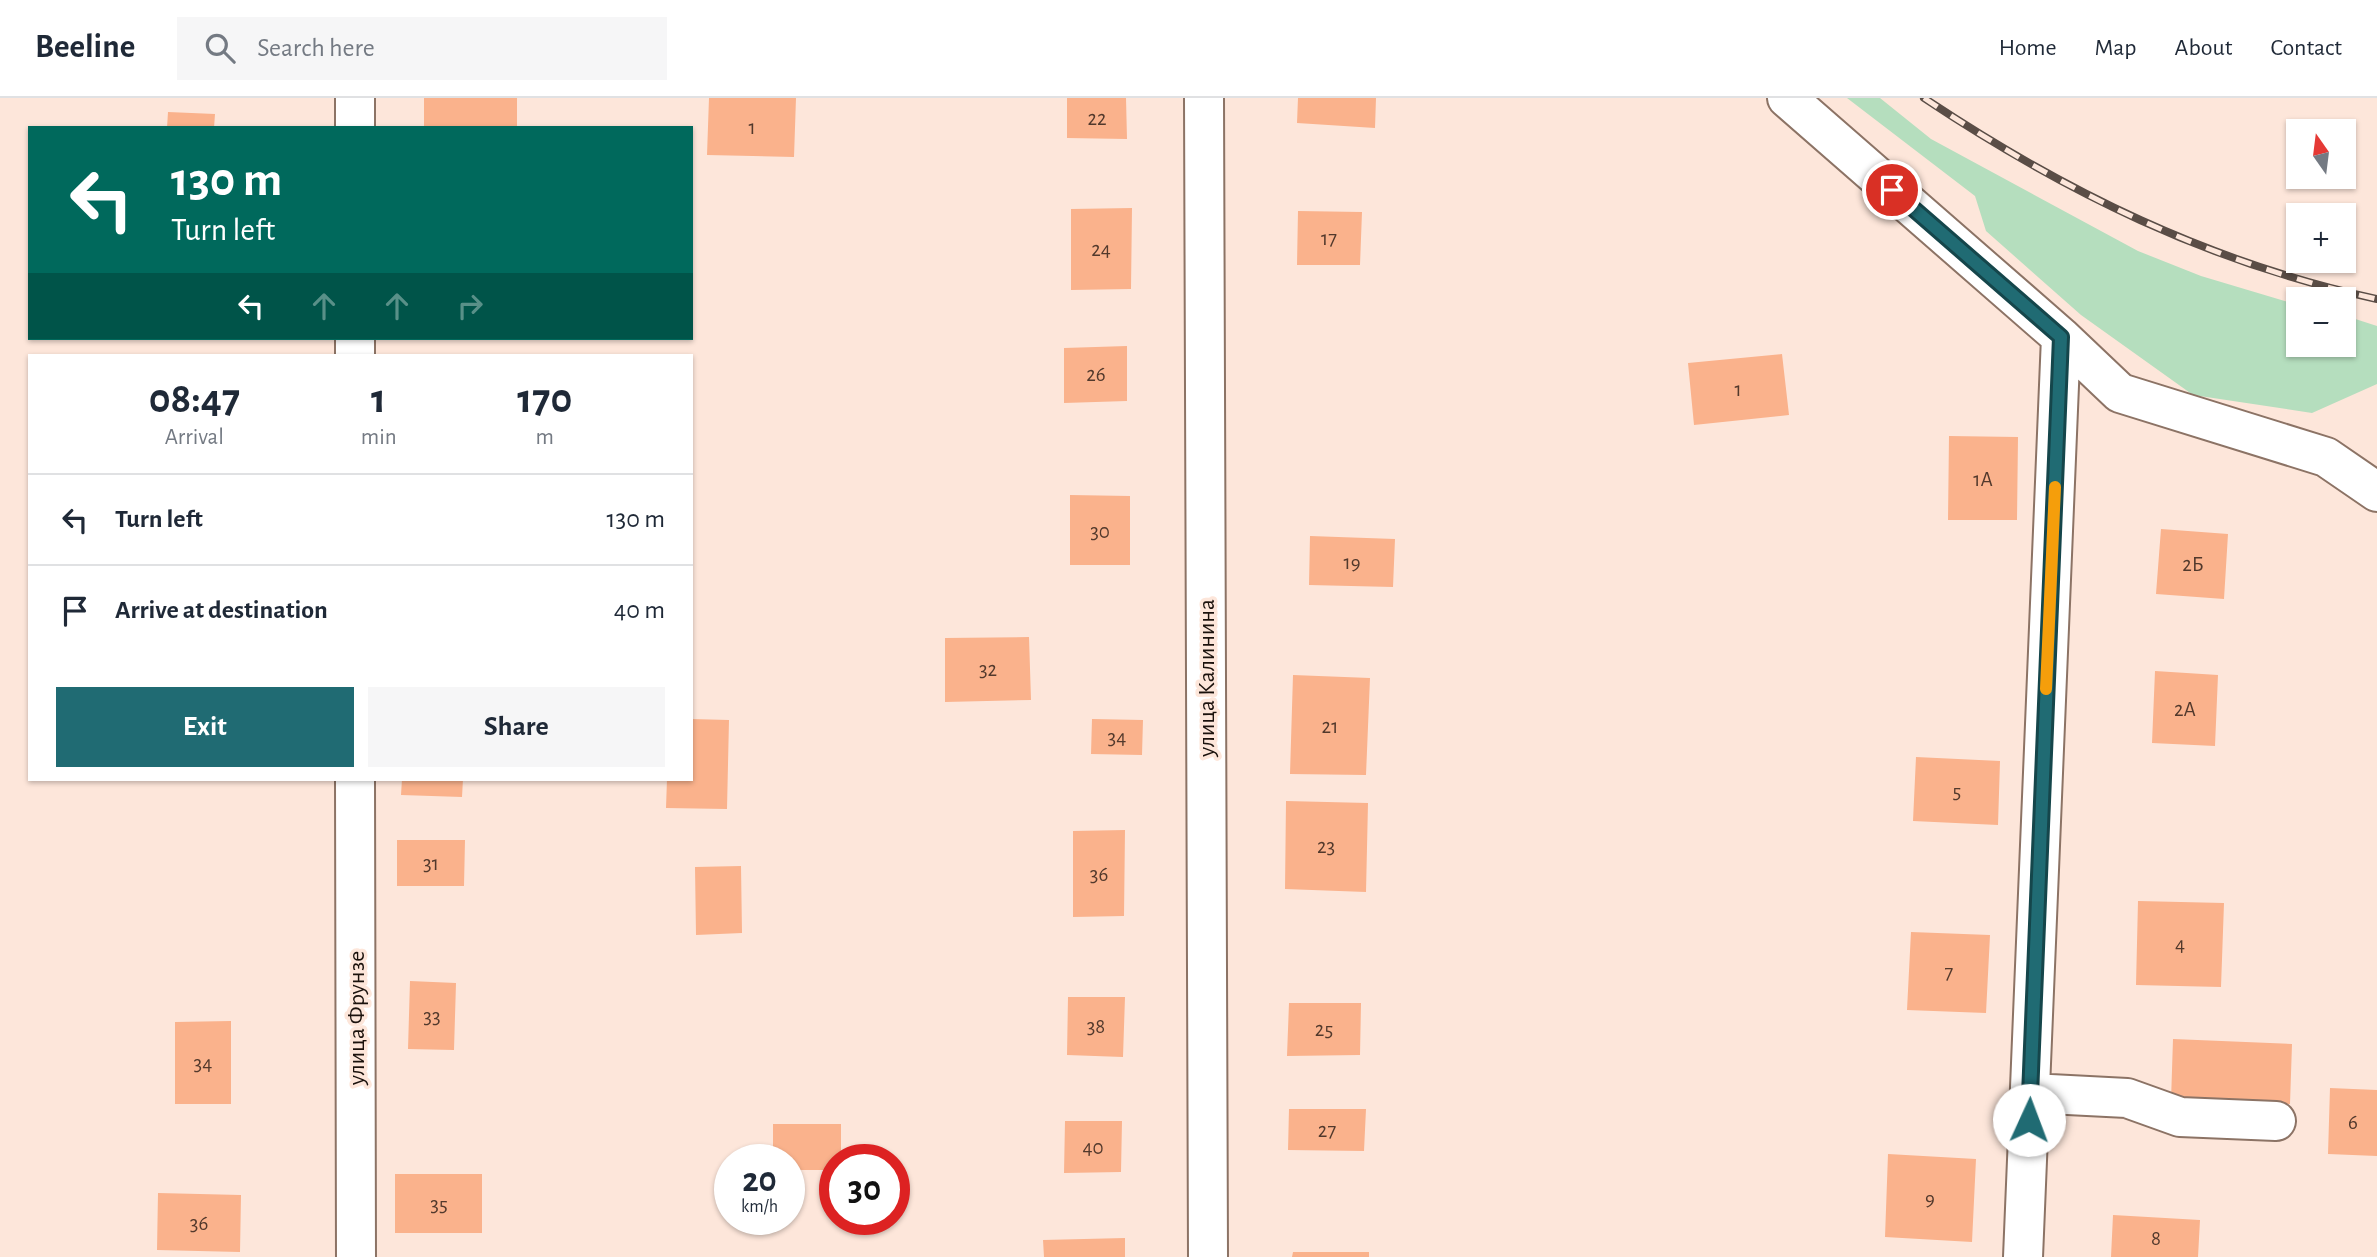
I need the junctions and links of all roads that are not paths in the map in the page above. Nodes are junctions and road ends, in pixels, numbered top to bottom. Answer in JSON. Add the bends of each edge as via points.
{"nodes":[{"id":1,"x":355,"y":98,"type":"edge"},
{"id":2,"x":1205,"y":98,"type":"edge"},
{"id":3,"x":1787,"y":98,"type":"edge"},
{"id":4,"x":355,"y":126,"type":"edge"},
{"id":5,"x":2061,"y":337,"type":"junction"},
{"id":6,"x":2377,"y":492,"type":"edge"},
{"id":7,"x":355,"y":781,"type":"edge"},
{"id":8,"x":2030,"y":1093,"type":"junction"},
{"id":9,"x":2276,"y":1121,"type":"dead end"},
{"id":10,"x":356,"y":1257,"type":"edge"},
{"id":11,"x":1208,"y":1257,"type":"edge"},
{"id":12,"x":2023,"y":1257,"type":"edge"}],
"edges":[{"from":1,"to":4,"type":"street"},
{"from":2,"to":11,"type":"street","name":"улица Калинина"},
{"from":3,"to":5,"type":"street"},
{"from":5,"to":6,"type":"street","via":[[2120,393],[2326,457]]},
{"from":5,"to":8,"type":"street"},
{"from":7,"to":10,"type":"street","name":"улица Фрунзе"},
{"from":8,"to":9,"type":"street","via":[[2127,1098],[2180,1118]]},
{"from":8,"to":12,"type":"street"}]}
